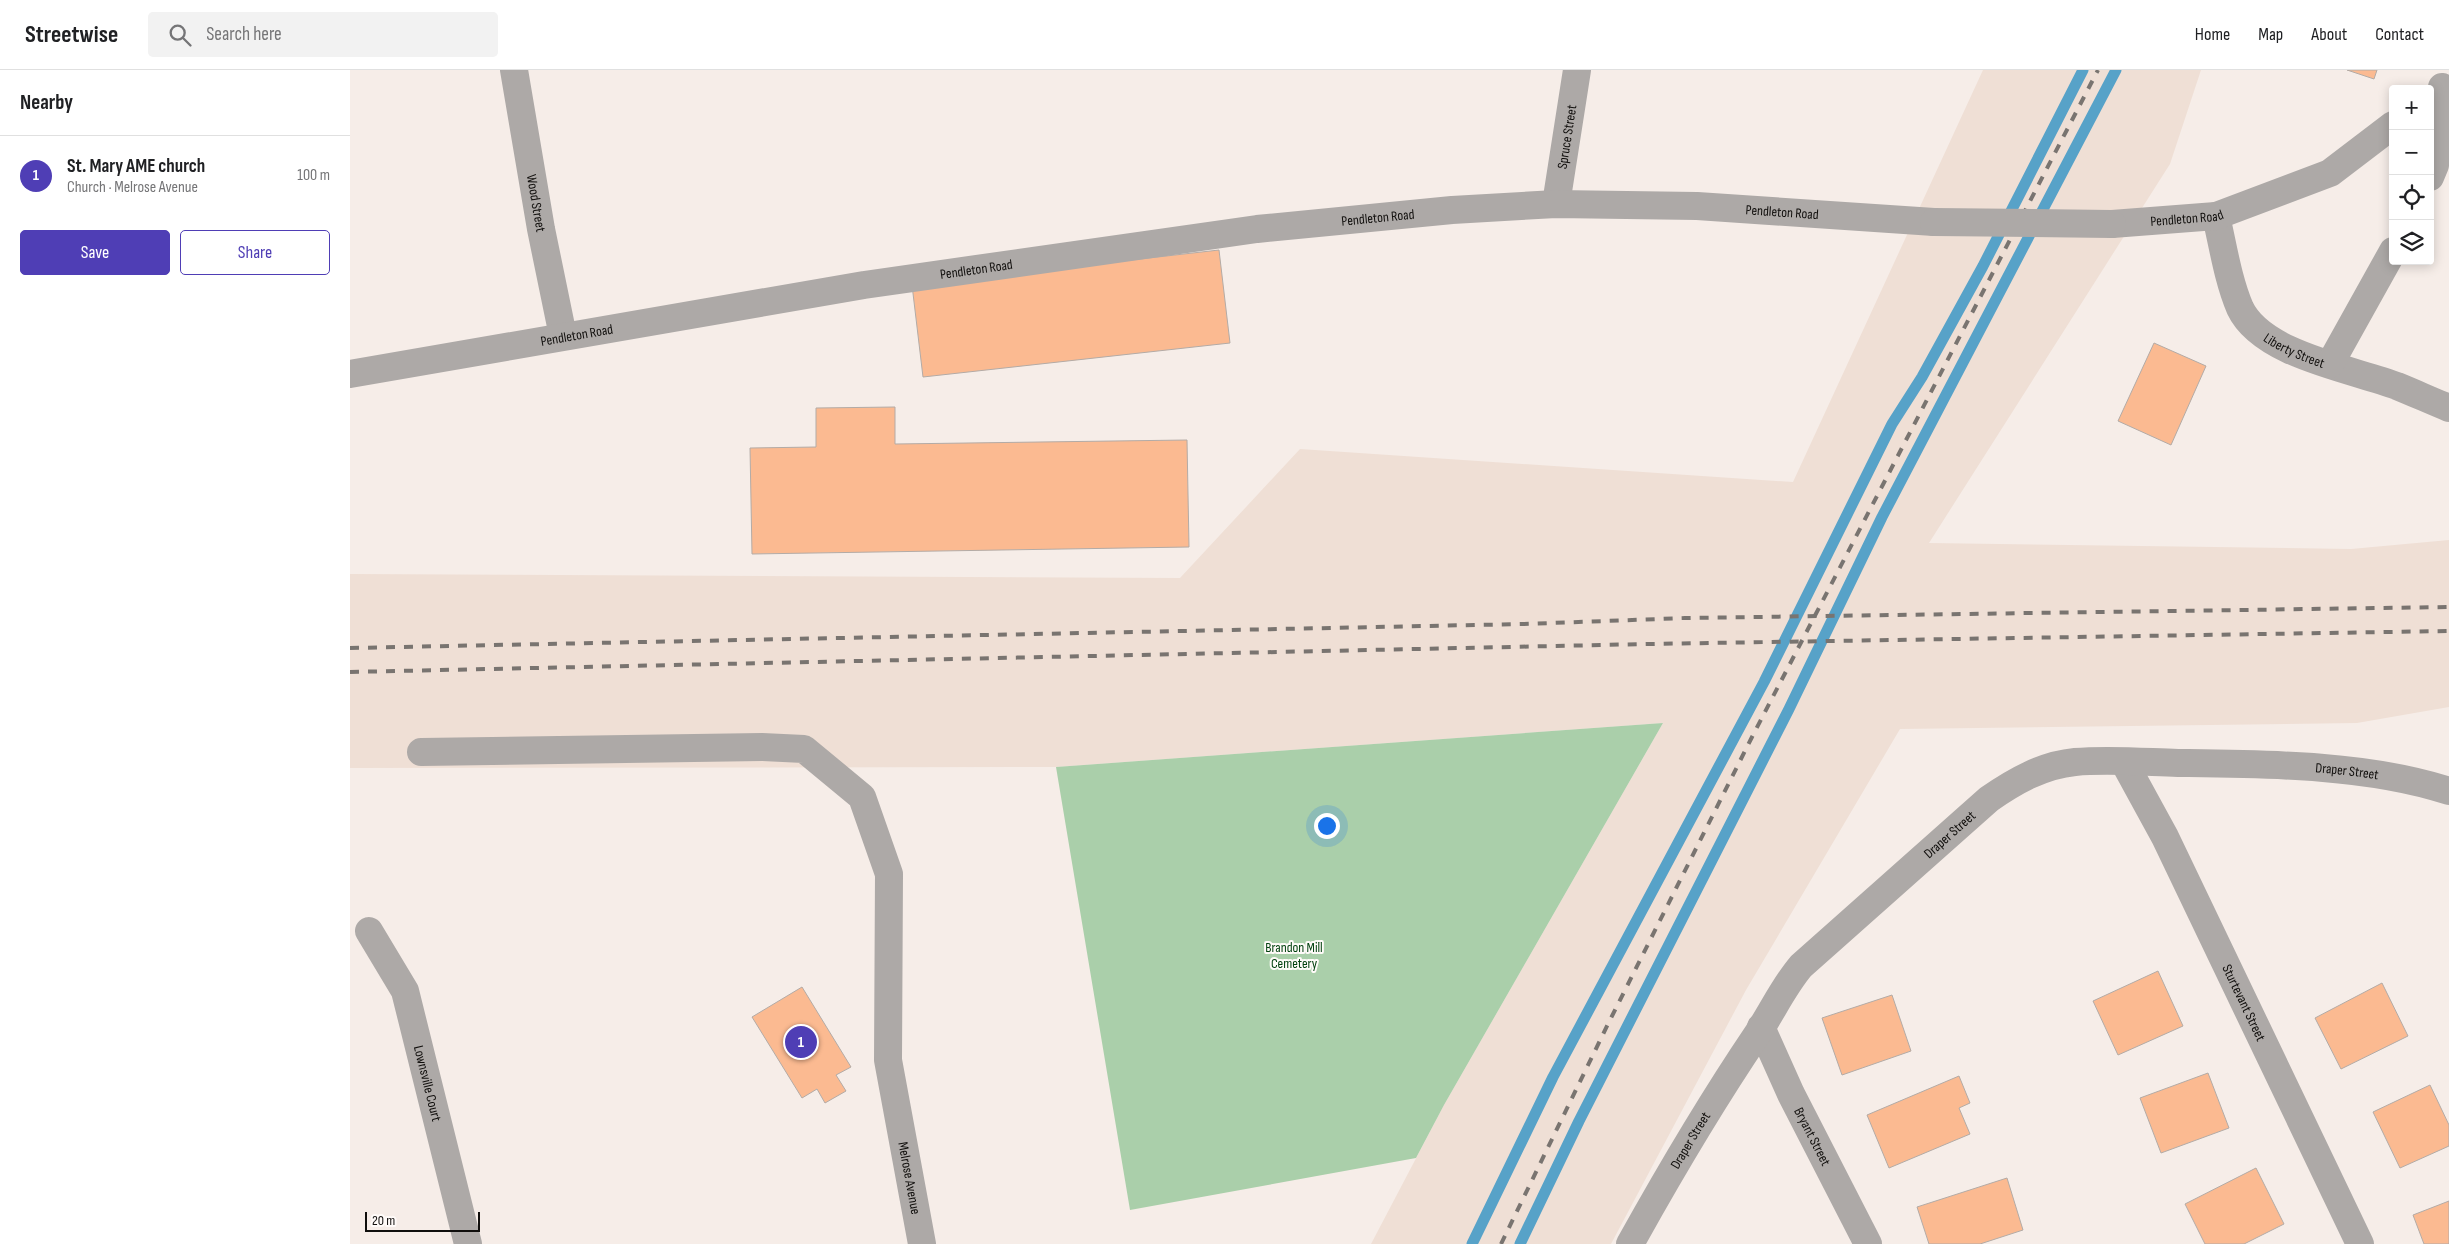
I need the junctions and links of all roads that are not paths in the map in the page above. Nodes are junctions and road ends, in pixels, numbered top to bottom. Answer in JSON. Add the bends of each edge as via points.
{"nodes":[{"id":1,"x":514,"y":70,"type":"edge"},
{"id":2,"x":1577,"y":70,"type":"edge"},
{"id":3,"x":2440,"y":88,"type":"edge"},
{"id":4,"x":2389,"y":128,"type":"edge"},
{"id":5,"x":2431,"y":175,"type":"edge"},
{"id":6,"x":1556,"y":204,"type":"junction"},
{"id":7,"x":2216,"y":216,"type":"junction"},
{"id":8,"x":2389,"y":258,"type":"edge"},
{"id":9,"x":563,"y":336,"type":"junction"},
{"id":10,"x":2330,"y":364,"type":"junction"},
{"id":11,"x":350,"y":374,"type":"edge"},
{"id":12,"x":2449,"y":408,"type":"edge"},
{"id":13,"x":421,"y":752,"type":"dead end"},
{"id":14,"x":2124,"y":762,"type":"junction"},
{"id":15,"x":2449,"y":791,"type":"edge"},
{"id":16,"x":369,"y":930,"type":"dead end"},
{"id":17,"x":1761,"y":1027,"type":"junction"},
{"id":18,"x":468,"y":1244,"type":"edge"},
{"id":19,"x":922,"y":1244,"type":"edge"},
{"id":20,"x":1630,"y":1244,"type":"edge"},
{"id":21,"x":1868,"y":1244,"type":"edge"},
{"id":22,"x":2360,"y":1244,"type":"edge"}],
"edges":[{"from":1,"to":9,"type":"street","name":"Wood Street"},
{"from":2,"to":6,"type":"street","name":"Spruce Street"},
{"from":3,"to":5,"type":"street","via":[[2436,165]]},
{"from":4,"to":7,"type":"street","name":"Pendleton Road","via":[[2330,173]]},
{"from":6,"to":7,"type":"street","name":"Pendleton Road","bridge":true,"via":[[1697,206],[1934,222],[2112,224]]},
{"from":6,"to":9,"type":"street","name":"Pendleton Road","via":[[1452,210],[1257,229],[864,285]]},
{"from":7,"to":10,"type":"street","name":"Liberty Street","via":[[2240,308],[2255,328],[2281,345]]},
{"from":8,"to":10,"type":"street"},
{"from":9,"to":11,"type":"street","name":"Pendleton Road"},
{"from":10,"to":12,"type":"street","name":"Liberty Street"},
{"from":13,"to":19,"type":"street","name":"Melrose Avenue","via":[[762,747],[804,750],[862,797],[889,874],[888,1060]]},
{"from":14,"to":15,"type":"street","name":"Draper Street","via":[[2267,764],[2376,774],[2420,781]]},
{"from":14,"to":17,"type":"street","name":"Draper Street","via":[[2074,762],[2038,770],[1989,799],[1801,966]]},
{"from":14,"to":22,"type":"street","name":"Sturtevant Street","via":[[2165,838]]},
{"from":16,"to":18,"type":"street","name":"Lownsville Court","via":[[405,991]]},
{"from":17,"to":20,"type":"street","name":"Draper Street","via":[[1720,1090]]},
{"from":17,"to":21,"type":"street","name":"Bryant Street","via":[[1791,1094]]}]}
